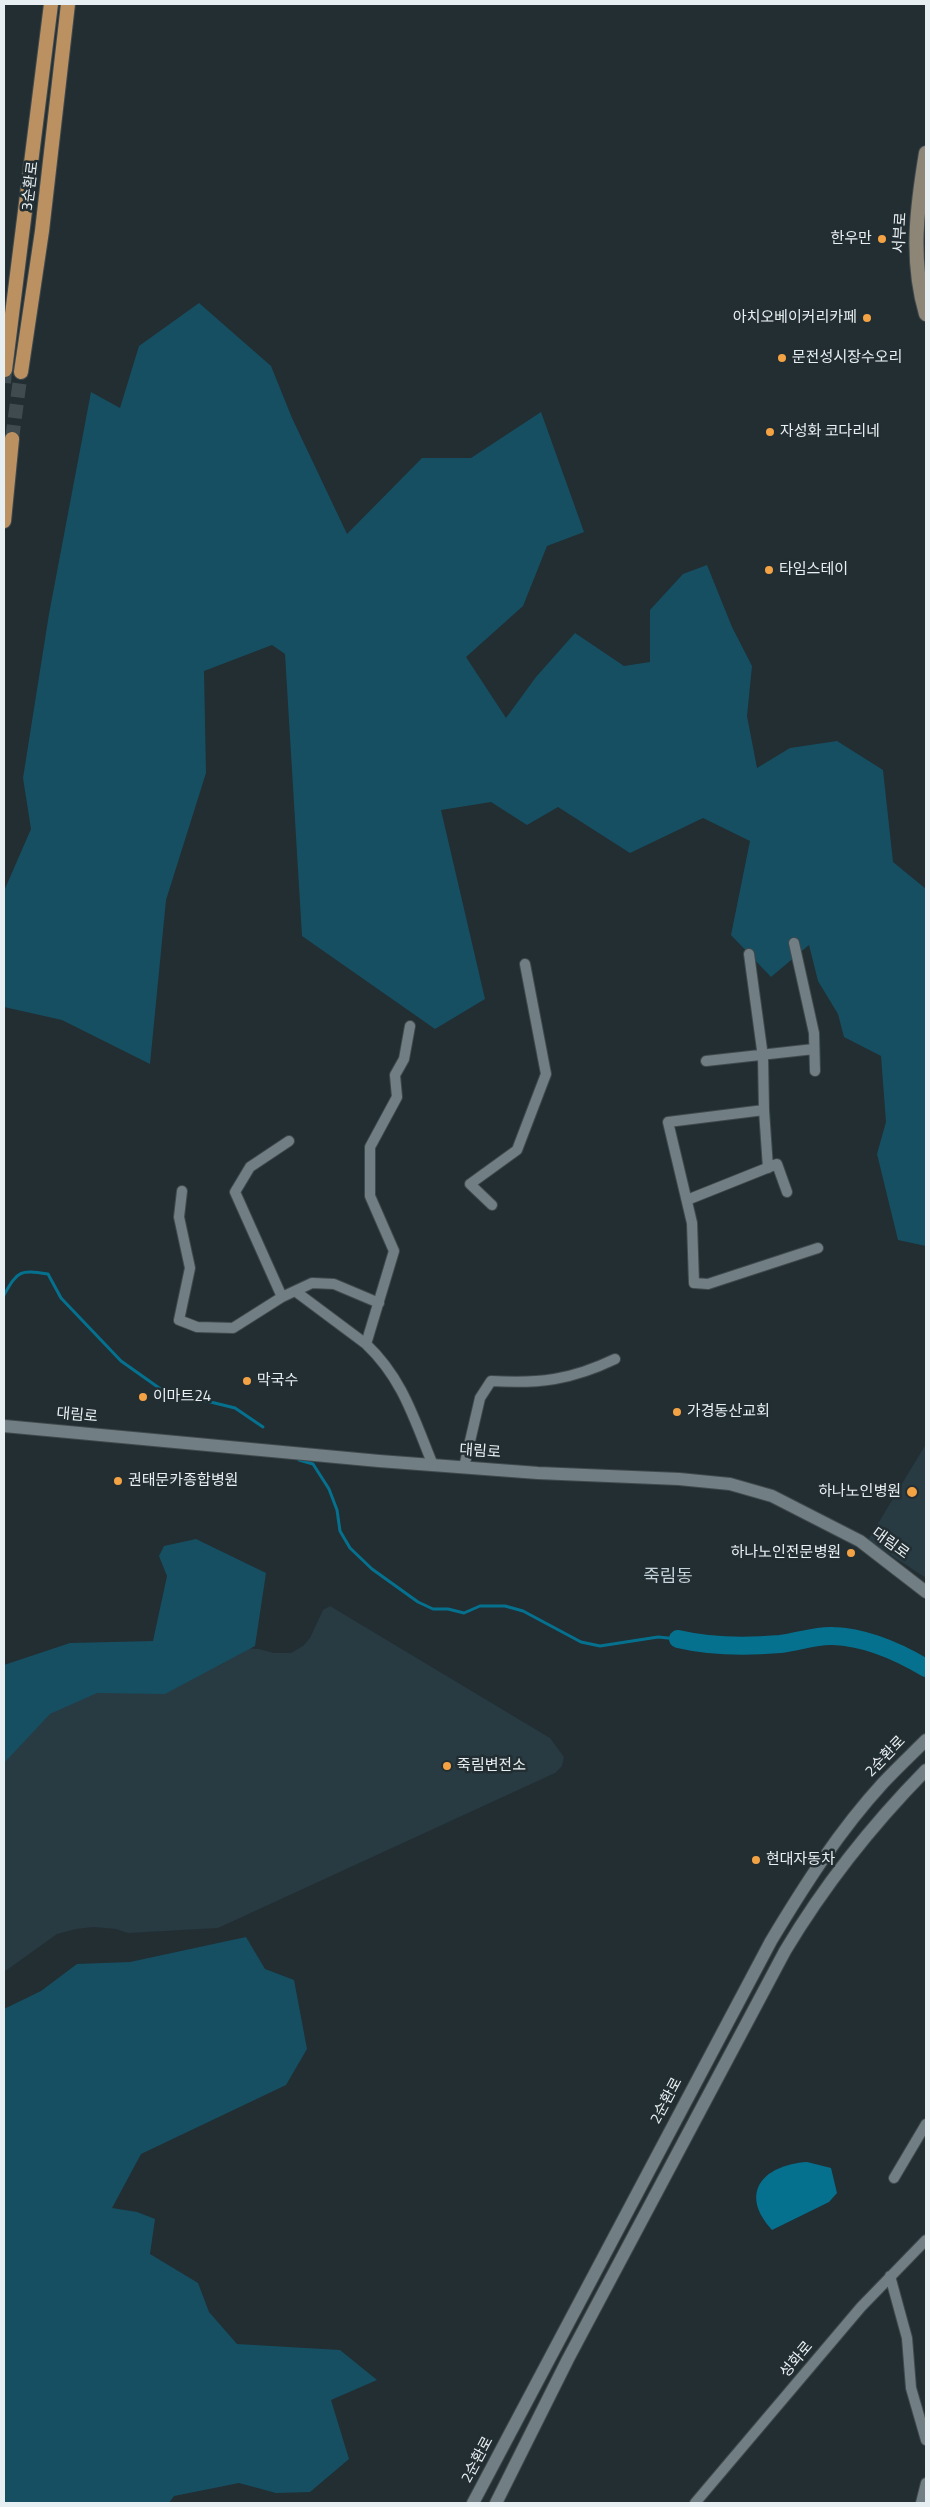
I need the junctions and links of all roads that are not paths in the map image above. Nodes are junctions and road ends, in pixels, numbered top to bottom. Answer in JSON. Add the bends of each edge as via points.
{"nodes":[{"id":1,"x":51,"y":4,"type":"edge"},
{"id":2,"x":68,"y":4,"type":"edge"},
{"id":3,"x":926,"y":153,"type":"edge"},
{"id":4,"x":926,"y":314,"type":"edge"},
{"id":5,"x":5,"y":370,"type":"tunnel mouth"},
{"id":6,"x":21,"y":372,"type":"tunnel mouth"},
{"id":7,"x":12,"y":438,"type":"tunnel mouth"},
{"id":8,"x":4,"y":521,"type":"edge"},
{"id":9,"x":794,"y":943,"type":"dead end"},
{"id":10,"x":749,"y":954,"type":"dead end"},
{"id":11,"x":525,"y":964,"type":"dead end"},
{"id":12,"x":410,"y":1026,"type":"dead end"},
{"id":13,"x":814,"y":1049,"type":"junction"},
{"id":14,"x":763,"y":1057,"type":"junction"},
{"id":15,"x":706,"y":1062,"type":"dead end"},
{"id":16,"x":815,"y":1071,"type":"dead end"},
{"id":17,"x":764,"y":1110,"type":"junction"},
{"id":18,"x":289,"y":1141,"type":"dead end"},
{"id":19,"x":768,"y":1168,"type":"junction"},
{"id":20,"x":182,"y":1191,"type":"dead end"},
{"id":21,"x":787,"y":1192,"type":"dead end"},
{"id":22,"x":687,"y":1200,"type":"junction"},
{"id":23,"x":492,"y":1205,"type":"dead end"},
{"id":24,"x":818,"y":1248,"type":"dead end"},
{"id":25,"x":295,"y":1291,"type":"junction"},
{"id":26,"x":282,"y":1297,"type":"junction"},
{"id":27,"x":378,"y":1303,"type":"junction"},
{"id":28,"x":366,"y":1344,"type":"junction"},
{"id":29,"x":615,"y":1359,"type":"dead end"},
{"id":30,"x":4,"y":1426,"type":"edge"},
{"id":31,"x":433,"y":1465,"type":"junction"},
{"id":32,"x":464,"y":1467,"type":"junction"},
{"id":33,"x":926,"y":1592,"type":"edge"},
{"id":34,"x":926,"y":1740,"type":"edge"},
{"id":35,"x":926,"y":1770,"type":"edge"},
{"id":36,"x":926,"y":2124,"type":"edge"},
{"id":37,"x":894,"y":2178,"type":"dead end"},
{"id":38,"x":926,"y":2240,"type":"edge"},
{"id":39,"x":890,"y":2276,"type":"junction"},
{"id":40,"x":926,"y":2440,"type":"edge"},
{"id":41,"x":926,"y":2483,"type":"edge"},
{"id":42,"x":473,"y":2503,"type":"edge"},
{"id":43,"x":496,"y":2503,"type":"edge"},
{"id":44,"x":695,"y":2503,"type":"edge"},
{"id":45,"x":922,"y":2503,"type":"edge"}],
"edges":[{"from":1,"to":5,"type":"highway","name":"3순환로"},
{"from":2,"to":6,"type":"highway","name":"3순환로","via":[[42,232]]},
{"from":3,"to":4,"type":"main road","name":"서부로","via":[[916,267]]},
{"from":7,"to":8,"type":"highway"},
{"from":9,"to":13,"type":"street","via":[[814,1033]]},
{"from":10,"to":14,"type":"street"},
{"from":11,"to":23,"type":"street","via":[[546,1074],[517,1150],[470,1184]]},
{"from":12,"to":27,"type":"street","via":[[404,1059],[395,1075],[397,1097],[370,1147],[370,1196],[394,1251]]},
{"from":13,"to":14,"type":"street"},
{"from":13,"to":16,"type":"street"},
{"from":14,"to":15,"type":"street"},
{"from":14,"to":17,"type":"street"},
{"from":17,"to":19,"type":"street"},
{"from":17,"to":22,"type":"street","via":[[668,1122]]},
{"from":18,"to":26,"type":"street","via":[[250,1167],[235,1192]]},
{"from":19,"to":21,"type":"street","via":[[777,1164]]},
{"from":19,"to":22,"type":"street"},
{"from":20,"to":26,"type":"street","via":[[179,1217],[190,1268],[179,1320],[197,1328],[233,1328]]},
{"from":22,"to":24,"type":"street","via":[[692,1223],[694,1283],[708,1284]]},
{"from":25,"to":26,"type":"street"},
{"from":25,"to":27,"type":"street","via":[[312,1283],[334,1284]]},
{"from":25,"to":28,"type":"street"},
{"from":27,"to":28,"type":"street"},
{"from":28,"to":31,"type":"street","via":[[385,1362],[399,1383]]},
{"from":29,"to":32,"type":"street","via":[[585,1373],[566,1377],[526,1383],[491,1381],[480,1398]]},
{"from":30,"to":31,"type":"street","name":"대림로"},
{"from":31,"to":32,"type":"street","name":"대림로"},
{"from":32,"to":33,"type":"street","name":"대림로","via":[[730,1484],[772,1496],[860,1541]]},
{"from":34,"to":42,"type":"street","name":"2순환로","via":[[850,1822],[771,1941]]},
{"from":35,"to":43,"type":"street","via":[[847,1858],[785,1950],[568,2359]]},
{"from":36,"to":37,"type":"street"},
{"from":38,"to":39,"type":"street","name":"성화로"},
{"from":39,"to":40,"type":"street","via":[[907,2338],[911,2388]]},
{"from":39,"to":44,"type":"street","name":"성화로"},
{"from":41,"to":45,"type":"street"}]}
